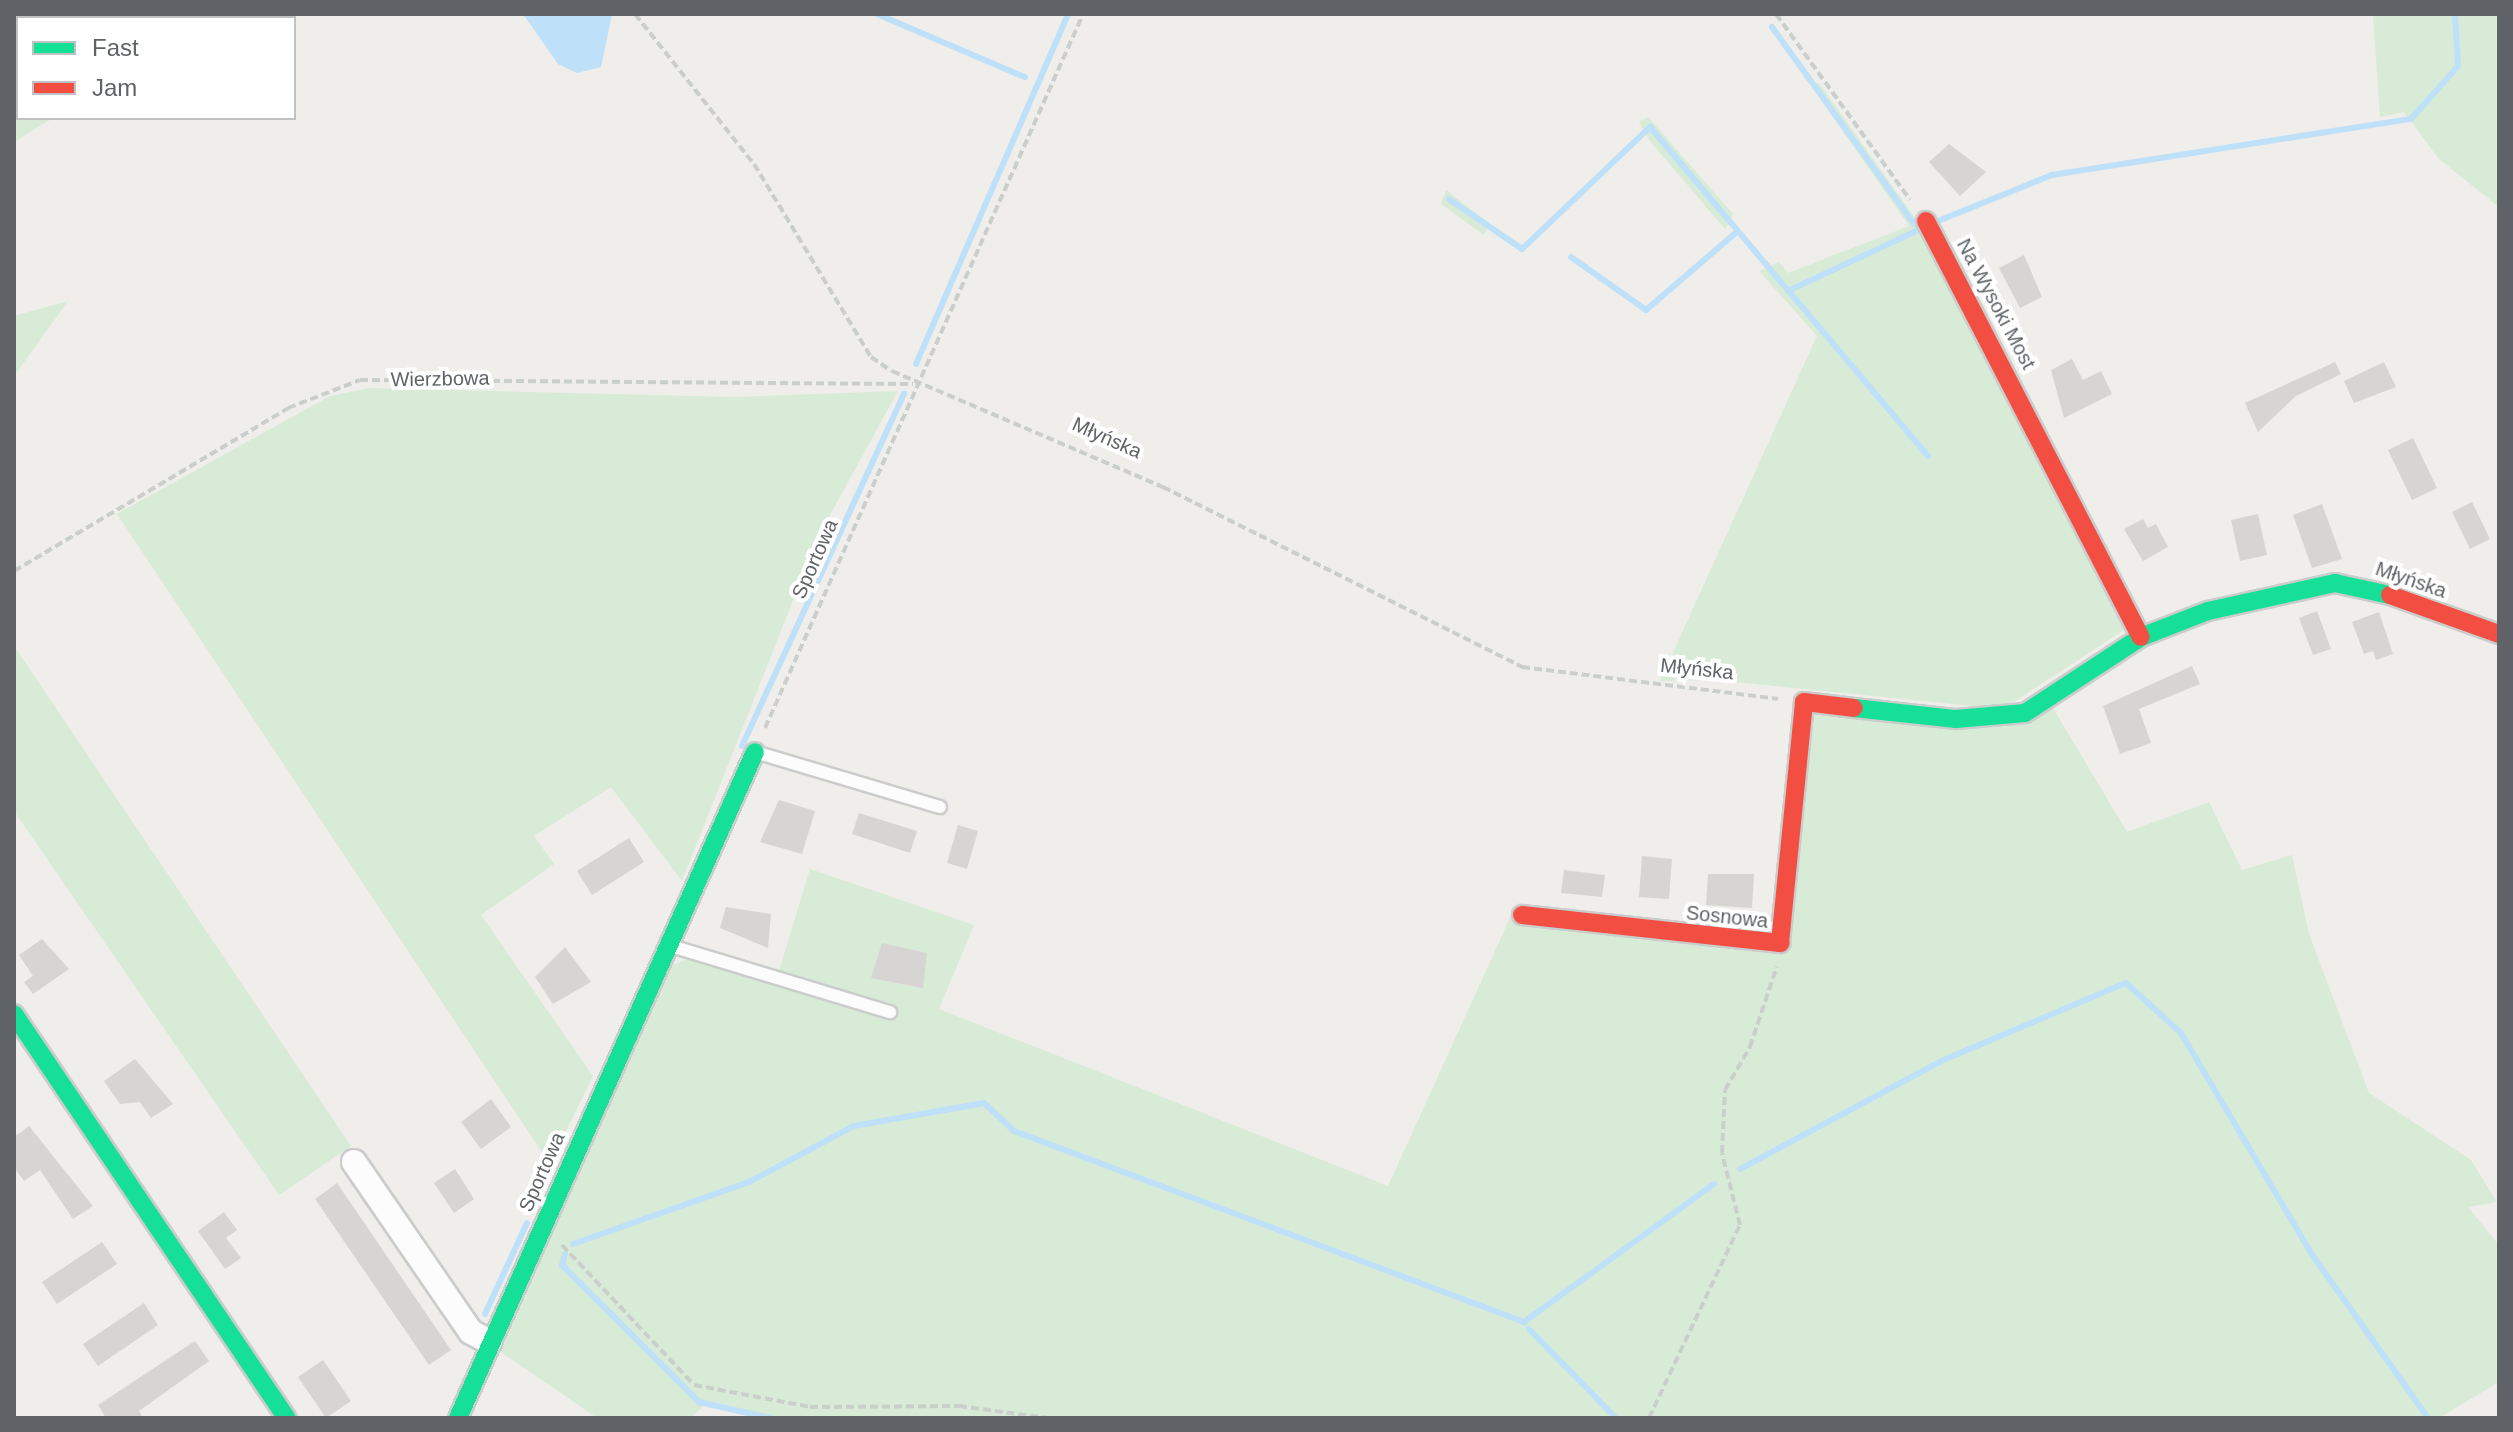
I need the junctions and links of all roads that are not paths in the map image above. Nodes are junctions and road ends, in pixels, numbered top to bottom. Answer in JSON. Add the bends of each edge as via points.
{"nodes":[{"id":1,"x":1926,"y":221,"type":"road end"},
{"id":2,"x":2499,"y":634,"type":"edge"},
{"id":3,"x":2141,"y":637,"type":"junction"},
{"id":4,"x":1804,"y":702,"type":"joint"},
{"id":5,"x":755,"y":752,"type":"joint"},
{"id":6,"x":940,"y":807,"type":"dead end"},
{"id":7,"x":1522,"y":915,"type":"dead end"},
{"id":8,"x":668,"y":945,"type":"junction"},
{"id":9,"x":890,"y":1012,"type":"dead end"},
{"id":10,"x":14,"y":1014,"type":"edge"},
{"id":11,"x":354,"y":1162,"type":"dead end"},
{"id":12,"x":490,"y":1342,"type":"junction"},
{"id":13,"x":287,"y":1418,"type":"edge"},
{"id":14,"x":458,"y":1418,"type":"edge"}],
"edges":[{"from":1,"to":3,"type":"street","name":"Na Wysoki Most"},
{"from":2,"to":3,"type":"street","name":"Młyńska","via":[[2368,587],[2335,583],[2208,611]]},
{"from":3,"to":4,"type":"street","name":"Młyńska","via":[[2025,713],[1956,719]]},
{"from":4,"to":7,"type":"street","name":"Sosnowa","via":[[1786,938],[1772,945]]},
{"from":5,"to":6,"type":"lane"},
{"from":5,"to":8,"type":"street","name":"Sportowa"},
{"from":8,"to":9,"type":"lane"},
{"from":8,"to":12,"type":"street","name":"Sportowa"},
{"from":10,"to":13,"type":"street"},
{"from":11,"to":12,"type":"street","via":[[471,1332]]},
{"from":12,"to":14,"type":"street","name":"Sportowa"}]}
